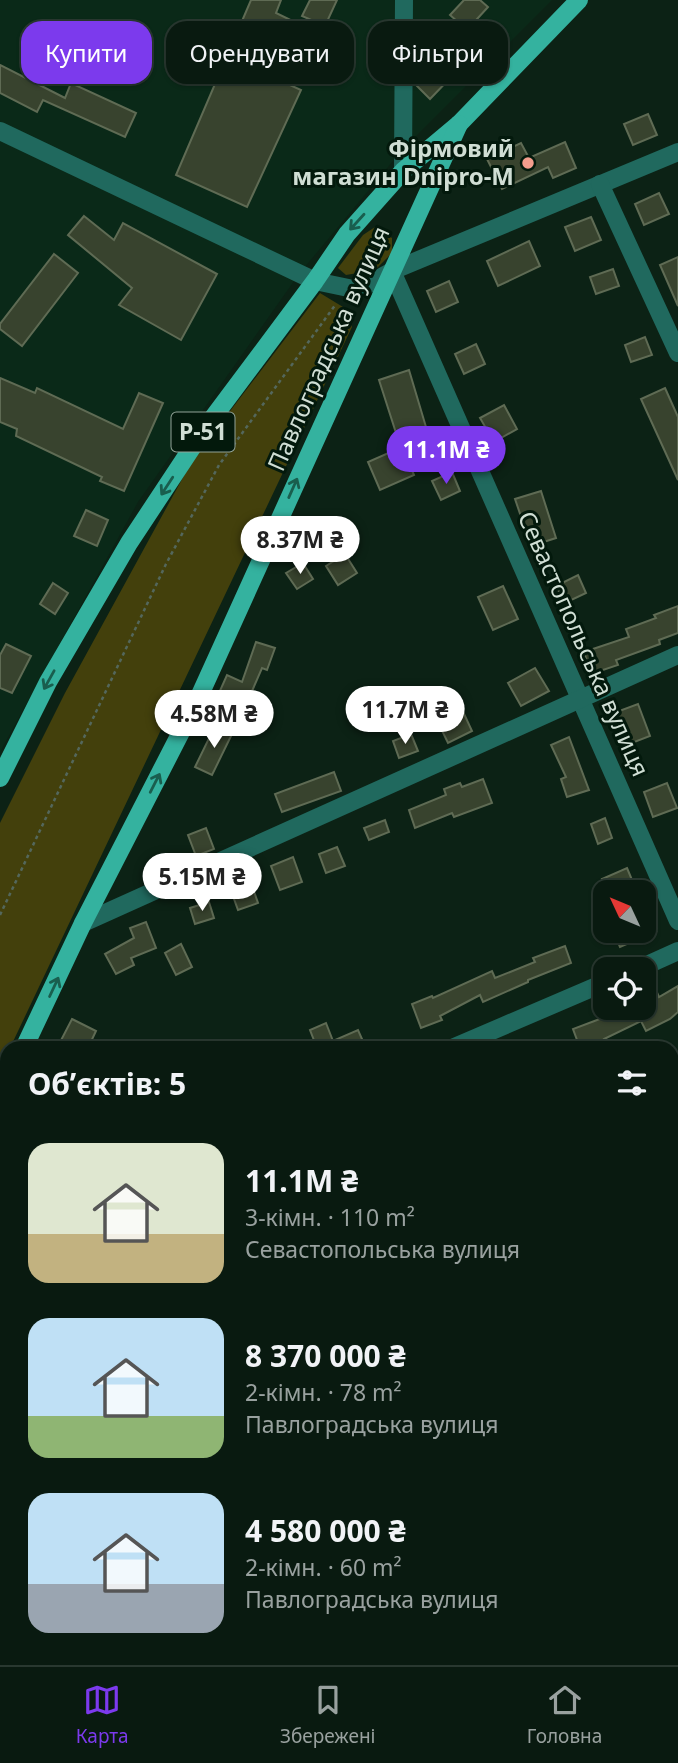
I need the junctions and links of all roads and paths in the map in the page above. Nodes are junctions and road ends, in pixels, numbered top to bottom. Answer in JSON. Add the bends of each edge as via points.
{"nodes":[{"id":1,"x":404,"y":0,"type":"edge"},
{"id":2,"x":579,"y":0,"type":"edge"},
{"id":3,"x":459,"y":124,"type":"junction"},
{"id":4,"x":0,"y":131,"type":"edge"},
{"id":5,"x":678,"y":152,"type":"edge"},
{"id":6,"x":404,"y":171,"type":"junction"},
{"id":7,"x":600,"y":184,"type":"junction"},
{"id":8,"x":392,"y":271,"type":"junction"},
{"id":9,"x":315,"y":281,"type":"junction"},
{"id":10,"x":337,"y":303,"type":"dead end"},
{"id":11,"x":678,"y":354,"type":"edge"},
{"id":12,"x":678,"y":655,"type":"edge"},
{"id":13,"x":580,"y":698,"type":"junction"},
{"id":14,"x":0,"y":778,"type":"edge"},
{"id":15,"x":0,"y":915,"type":"edge"},
{"id":16,"x":678,"y":921,"type":"edge"},
{"id":17,"x":83,"y":923,"type":"junction"},
{"id":18,"x":678,"y":951,"type":"edge"},
{"id":19,"x":656,"y":961,"type":"edge"},
{"id":20,"x":593,"y":988,"type":"edge"},
{"id":21,"x":27,"y":1041,"type":"edge"},
{"id":22,"x":468,"y":1041,"type":"edge"}],
"edges":[{"from":1,"to":6,"type":"street"},
{"from":2,"to":3,"type":"main road","name":"Павлоградська вулиця","number":"Р-51"},
{"from":3,"to":6,"type":"main road","name":"Павлоградська вулиця","number":"Р-51"},
{"from":3,"to":8,"type":"main road","name":"Павлоградська вулиця","number":"Р-51"},
{"from":4,"to":9,"type":"street"},
{"from":5,"to":7,"type":"street"},
{"from":6,"to":9,"type":"main road","name":"Павлоградська вулиця","number":"Р-51","one_way":true,"via":[[347,234]]},
{"from":7,"to":8,"type":"street"},
{"from":7,"to":11,"type":"street"},
{"from":8,"to":9,"type":"street","via":[[358,290]]},
{"from":8,"to":13,"type":"street","name":"Севастопольська вулиця"},
{"from":17,"to":8,"type":"main road","name":"Павлоградська вулиця","number":"Р-51","one_way":true,"via":[[198,697]]},
{"from":9,"to":14,"type":"main road","name":"Павлоградська вулиця","number":"Р-51","one_way":true,"via":[[203,431],[129,543],[48,681]]},
{"from":10,"to":15,"type":"path","via":[[219,465],[166,564]]},
{"from":12,"to":13,"type":"street"},
{"from":13,"to":16,"type":"street","name":"Севастопольська вулиця"},
{"from":13,"to":17,"type":"street"},
{"from":21,"to":17,"type":"main road","name":"Павлоградська вулиця","number":"Р-51","one_way":true},
{"from":18,"to":19,"type":"street"},
{"from":20,"to":22,"type":"street"}]}
